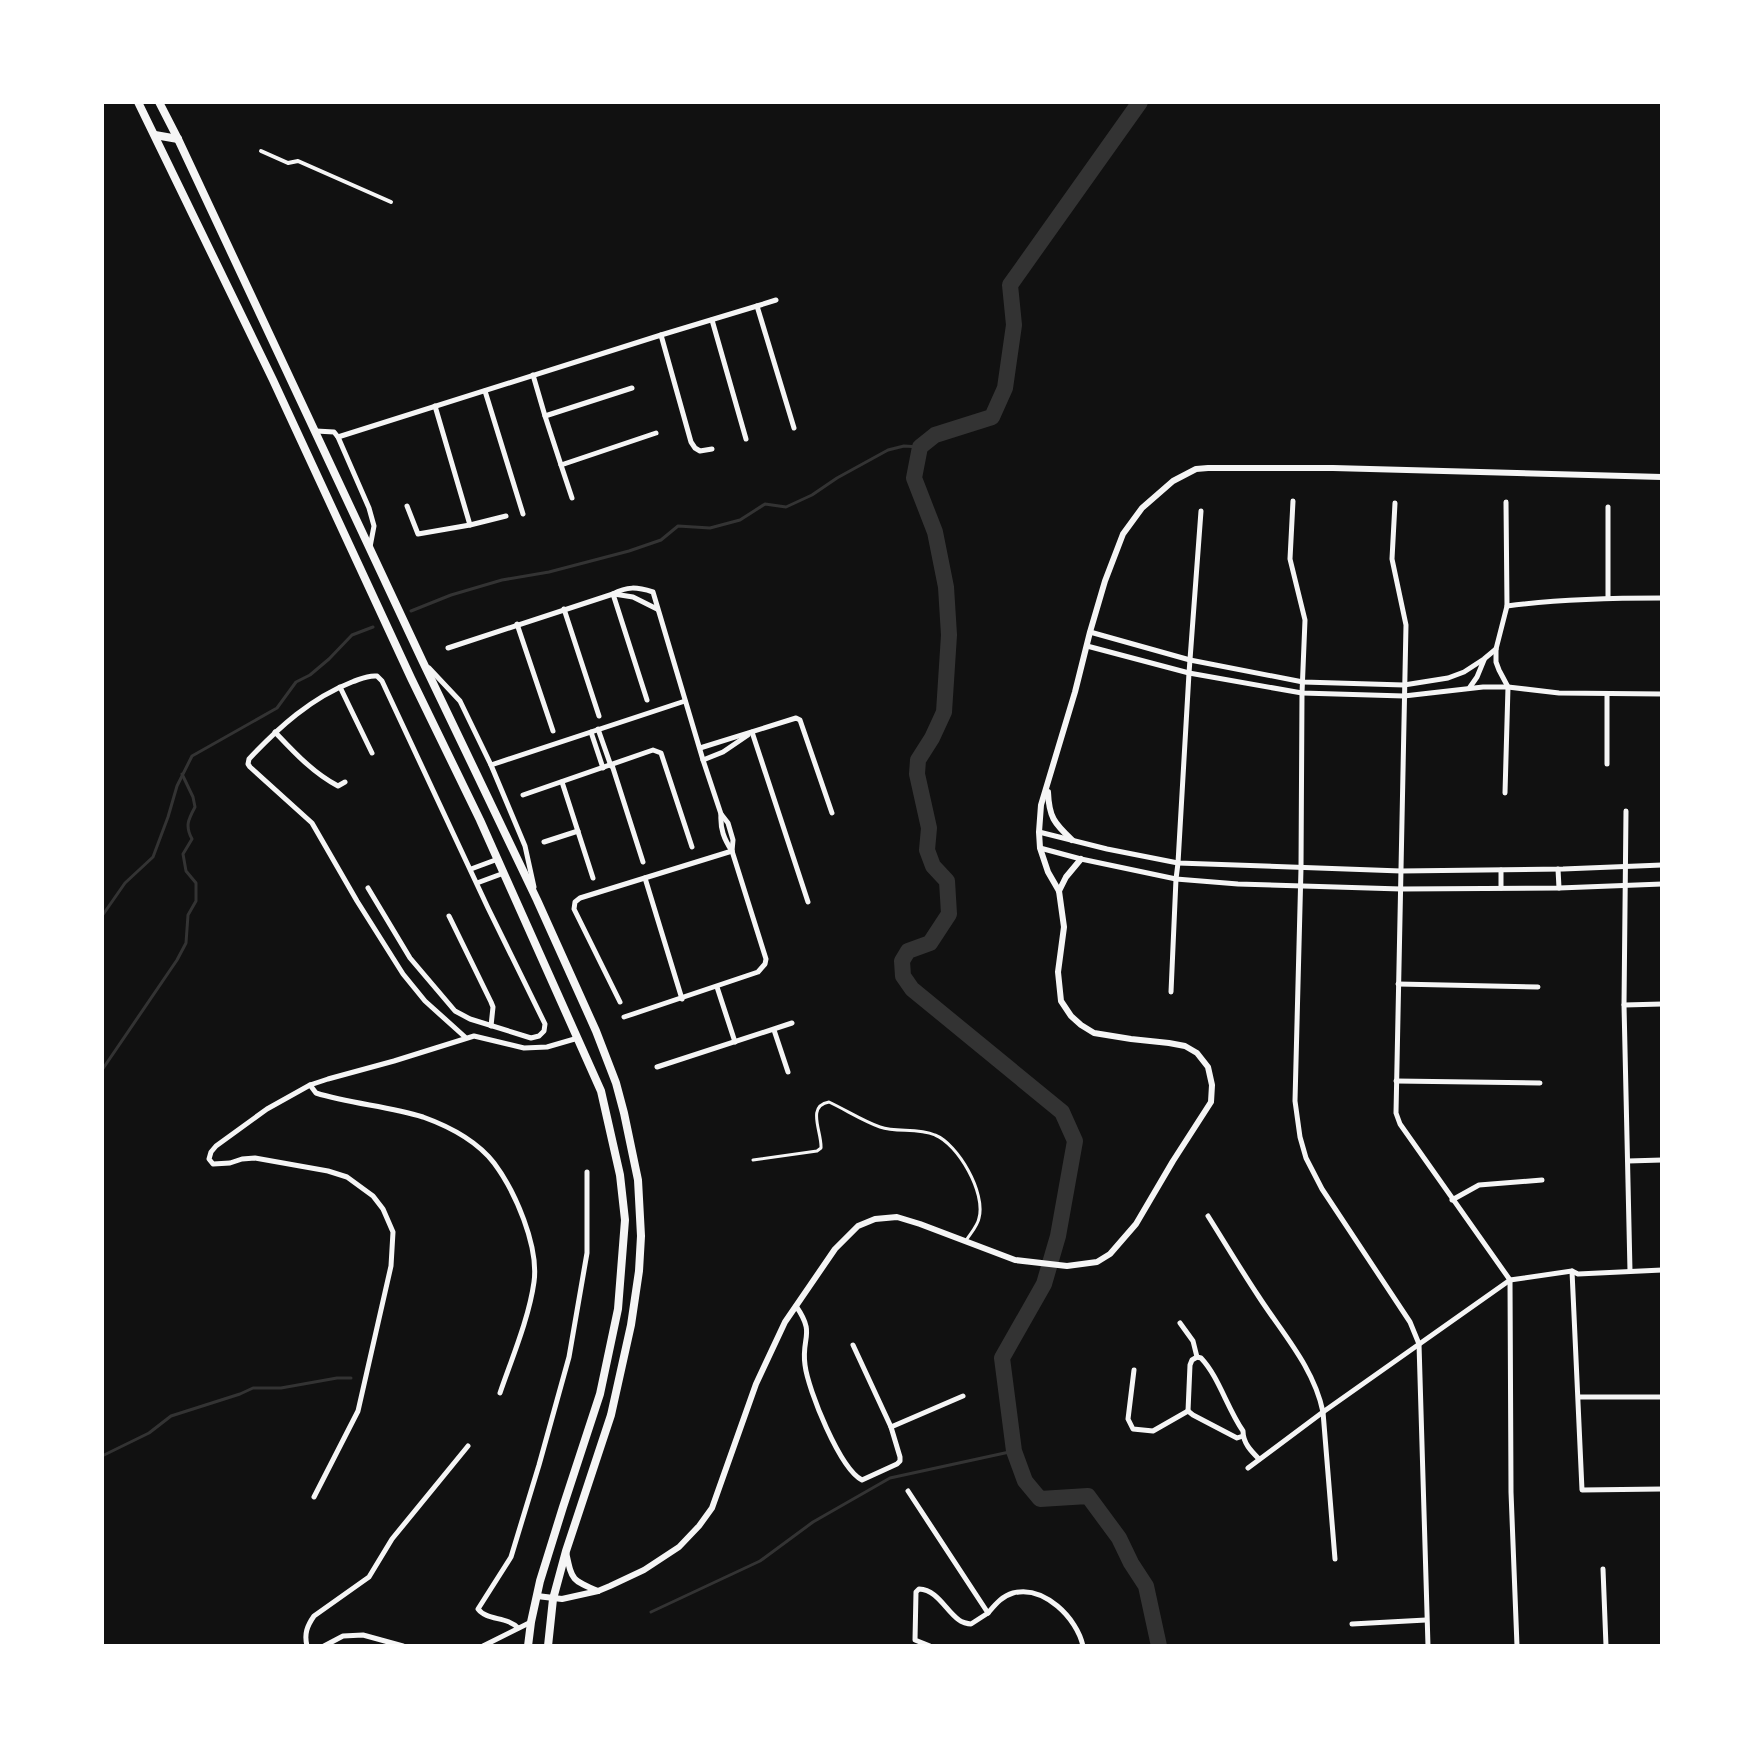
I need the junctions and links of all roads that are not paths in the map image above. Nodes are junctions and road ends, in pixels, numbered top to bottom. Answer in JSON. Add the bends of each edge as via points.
{"nodes":[{"id":1,"x":138,"y":102,"type":"edge"},
{"id":2,"x":159,"y":102,"type":"edge"},
{"id":3,"x":155,"y":135,"type":"junction"},
{"id":4,"x":178,"y":139,"type":"junction"},
{"id":5,"x":261,"y":151,"type":"dead end"},
{"id":6,"x":391,"y":202,"type":"dead end"},
{"id":7,"x":776,"y":300,"type":"dead end"},
{"id":8,"x":757,"y":306,"type":"junction"},
{"id":9,"x":712,"y":320,"type":"junction"},
{"id":10,"x":661,"y":335,"type":"junction"},
{"id":11,"x":533,"y":375,"type":"junction"},
{"id":12,"x":632,"y":388,"type":"dead end"},
{"id":13,"x":485,"y":391,"type":"junction"},
{"id":14,"x":435,"y":406,"type":"junction"},
{"id":15,"x":545,"y":416,"type":"junction"},
{"id":16,"x":794,"y":428,"type":"dead end"},
{"id":17,"x":315,"y":431,"type":"junction"},
{"id":18,"x":656,"y":433,"type":"dead end"},
{"id":19,"x":338,"y":437,"type":"junction"},
{"id":20,"x":746,"y":439,"type":"dead end"},
{"id":21,"x":712,"y":449,"type":"dead end"},
{"id":22,"x":561,"y":465,"type":"junction"},
{"id":23,"x":1662,"y":477,"type":"edge"},
{"id":24,"x":572,"y":498,"type":"dead end"},
{"id":25,"x":1293,"y":501,"type":"dead end"},
{"id":26,"x":1506,"y":502,"type":"dead end"},
{"id":27,"x":1395,"y":503,"type":"dead end"},
{"id":28,"x":407,"y":506,"type":"dead end"},
{"id":29,"x":1608,"y":507,"type":"dead end"},
{"id":30,"x":1201,"y":511,"type":"dead end"},
{"id":31,"x":523,"y":514,"type":"dead end"},
{"id":32,"x":506,"y":516,"type":"dead end"},
{"id":33,"x":470,"y":525,"type":"junction"},
{"id":34,"x":370,"y":548,"type":"junction"},
{"id":35,"x":613,"y":594,"type":"junction"},
{"id":36,"x":1608,"y":598,"type":"junction"},
{"id":37,"x":1662,"y":598,"type":"edge"},
{"id":38,"x":1507,"y":606,"type":"junction"},
{"id":39,"x":564,"y":609,"type":"junction"},
{"id":40,"x":657,"y":609,"type":"junction"},
{"id":41,"x":517,"y":624,"type":"junction"},
{"id":42,"x":1090,"y":632,"type":"junction"},
{"id":43,"x":1087,"y":646,"type":"junction"},
{"id":44,"x":448,"y":648,"type":"dead end"},
{"id":45,"x":1496,"y":649,"type":"junction"},
{"id":46,"x":1484,"y":659,"type":"junction"},
{"id":47,"x":422,"y":660,"type":"junction"},
{"id":48,"x":1190,"y":660,"type":"junction"},
{"id":49,"x":1189,"y":673,"type":"junction"},
{"id":50,"x":1303,"y":682,"type":"junction"},
{"id":51,"x":1404,"y":685,"type":"junction"},
{"id":52,"x":340,"y":687,"type":"junction"},
{"id":53,"x":1469,"y":687,"type":"junction"},
{"id":54,"x":1508,"y":687,"type":"junction"},
{"id":55,"x":1302,"y":693,"type":"junction"},
{"id":56,"x":1607,"y":694,"type":"junction"},
{"id":57,"x":1662,"y":694,"type":"edge"},
{"id":58,"x":1404,"y":696,"type":"junction"},
{"id":59,"x":647,"y":700,"type":"dead end"},
{"id":60,"x":685,"y":701,"type":"junction"},
{"id":61,"x":599,"y":716,"type":"dead end"},
{"id":62,"x":598,"y":729,"type":"junction"},
{"id":63,"x":553,"y":731,"type":"dead end"},
{"id":64,"x":275,"y":732,"type":"junction"},
{"id":65,"x":591,"y":732,"type":"junction"},
{"id":66,"x":752,"y":732,"type":"junction"},
{"id":67,"x":700,"y":749,"type":"junction"},
{"id":68,"x":372,"y":753,"type":"dead end"},
{"id":69,"x":703,"y":760,"type":"junction"},
{"id":70,"x":1607,"y":764,"type":"dead end"},
{"id":71,"x":491,"y":765,"type":"junction"},
{"id":72,"x":611,"y":766,"type":"junction"},
{"id":73,"x":603,"y":768,"type":"junction"},
{"id":74,"x":345,"y":782,"type":"dead end"},
{"id":75,"x":562,"y":782,"type":"junction"},
{"id":76,"x":1048,"y":787,"type":"junction"},
{"id":77,"x":1505,"y":793,"type":"dead end"},
{"id":78,"x":523,"y":795,"type":"dead end"},
{"id":79,"x":1626,"y":811,"type":"dead end"},
{"id":80,"x":832,"y":813,"type":"dead end"},
{"id":81,"x":578,"y":831,"type":"junction"},
{"id":82,"x":1039,"y":832,"type":"junction"},
{"id":83,"x":1072,"y":840,"type":"junction"},
{"id":84,"x":544,"y":842,"type":"dead end"},
{"id":85,"x":692,"y":847,"type":"dead end"},
{"id":86,"x":1040,"y":848,"type":"junction"},
{"id":87,"x":732,"y":851,"type":"junction"},
{"id":88,"x":498,"y":859,"type":"junction"},
{"id":89,"x":1081,"y":859,"type":"junction"},
{"id":90,"x":643,"y":862,"type":"dead end"},
{"id":91,"x":1178,"y":863,"type":"junction"},
{"id":92,"x":1662,"y":865,"type":"edge"},
{"id":93,"x":1625,"y":867,"type":"junction"},
{"id":94,"x":1301,"y":868,"type":"junction"},
{"id":95,"x":471,"y":869,"type":"junction"},
{"id":96,"x":1558,"y":869,"type":"junction"},
{"id":97,"x":1501,"y":870,"type":"junction"},
{"id":98,"x":1401,"y":871,"type":"junction"},
{"id":99,"x":504,"y":873,"type":"junction"},
{"id":100,"x":593,"y":878,"type":"dead end"},
{"id":101,"x":645,"y":878,"type":"junction"},
{"id":102,"x":1176,"y":879,"type":"junction"},
{"id":103,"x":477,"y":883,"type":"junction"},
{"id":104,"x":1662,"y":884,"type":"edge"},
{"id":105,"x":1300,"y":885,"type":"junction"},
{"id":106,"x":1624,"y":885,"type":"junction"},
{"id":107,"x":368,"y":888,"type":"dead end"},
{"id":108,"x":1501,"y":888,"type":"junction"},
{"id":109,"x":1559,"y":888,"type":"junction"},
{"id":110,"x":1401,"y":889,"type":"junction"},
{"id":111,"x":1059,"y":891,"type":"junction"},
{"id":112,"x":537,"y":900,"type":"junction"},
{"id":113,"x":808,"y":902,"type":"dead end"},
{"id":114,"x":449,"y":916,"type":"dead end"},
{"id":115,"x":1398,"y":984,"type":"junction"},
{"id":116,"x":717,"y":987,"type":"junction"},
{"id":117,"x":1538,"y":987,"type":"dead end"},
{"id":118,"x":1171,"y":992,"type":"dead end"},
{"id":119,"x":682,"y":999,"type":"junction"},
{"id":120,"x":620,"y":1002,"type":"dead end"},
{"id":121,"x":1662,"y":1004,"type":"edge"},
{"id":122,"x":1624,"y":1005,"type":"junction"},
{"id":123,"x":624,"y":1017,"type":"dead end"},
{"id":124,"x":792,"y":1023,"type":"dead end"},
{"id":125,"x":491,"y":1026,"type":"junction"},
{"id":126,"x":774,"y":1030,"type":"junction"},
{"id":127,"x":465,"y":1037,"type":"junction"},
{"id":128,"x":578,"y":1038,"type":"junction"},
{"id":129,"x":735,"y":1042,"type":"junction"},
{"id":130,"x":657,"y":1067,"type":"dead end"},
{"id":131,"x":788,"y":1072,"type":"dead end"},
{"id":132,"x":1396,"y":1081,"type":"junction"},
{"id":133,"x":1540,"y":1083,"type":"dead end"},
{"id":134,"x":310,"y":1085,"type":"junction"},
{"id":135,"x":753,"y":1160,"type":"dead end"},
{"id":136,"x":1662,"y":1160,"type":"edge"},
{"id":137,"x":1628,"y":1161,"type":"junction"},
{"id":138,"x":587,"y":1172,"type":"dead end"},
{"id":139,"x":1542,"y":1180,"type":"dead end"},
{"id":140,"x":1452,"y":1200,"type":"junction"},
{"id":141,"x":1208,"y":1216,"type":"dead end"},
{"id":142,"x":965,"y":1242,"type":"junction"},
{"id":143,"x":1662,"y":1270,"type":"edge"},
{"id":144,"x":1572,"y":1271,"type":"junction"},
{"id":145,"x":1630,"y":1271,"type":"junction"},
{"id":146,"x":1510,"y":1280,"type":"junction"},
{"id":147,"x":796,"y":1305,"type":"junction"},
{"id":148,"x":1180,"y":1323,"type":"dead end"},
{"id":149,"x":1419,"y":1344,"type":"junction"},
{"id":150,"x":853,"y":1345,"type":"dead end"},
{"id":151,"x":1197,"y":1357,"type":"junction"},
{"id":152,"x":1134,"y":1370,"type":"dead end"},
{"id":153,"x":500,"y":1393,"type":"dead end"},
{"id":154,"x":963,"y":1396,"type":"dead end"},
{"id":155,"x":1579,"y":1397,"type":"junction"},
{"id":156,"x":1662,"y":1397,"type":"edge"},
{"id":157,"x":1188,"y":1411,"type":"junction"},
{"id":158,"x":1323,"y":1412,"type":"junction"},
{"id":159,"x":891,"y":1427,"type":"junction"},
{"id":160,"x":1243,"y":1436,"type":"junction"},
{"id":161,"x":468,"y":1446,"type":"dead end"},
{"id":162,"x":1259,"y":1459,"type":"junction"},
{"id":163,"x":1248,"y":1468,"type":"dead end"},
{"id":164,"x":570,"y":1484,"type":"junction"},
{"id":165,"x":587,"y":1489,"type":"junction"},
{"id":166,"x":1662,"y":1489,"type":"edge"},
{"id":167,"x":908,"y":1491,"type":"dead end"},
{"id":168,"x":314,"y":1497,"type":"dead end"},
{"id":169,"x":566,"y":1551,"type":"junction"},
{"id":170,"x":1335,"y":1559,"type":"dead end"},
{"id":171,"x":1603,"y":1569,"type":"dead end"},
{"id":172,"x":598,"y":1591,"type":"junction"},
{"id":173,"x":537,"y":1596,"type":"junction"},
{"id":174,"x":553,"y":1599,"type":"junction"},
{"id":175,"x":988,"y":1613,"type":"junction"},
{"id":176,"x":1426,"y":1620,"type":"junction"},
{"id":177,"x":531,"y":1622,"type":"junction"},
{"id":178,"x":1352,"y":1624,"type":"dead end"},
{"id":179,"x":518,"y":1628,"type":"junction"},
{"id":180,"x":394,"y":1643,"type":"junction"},
{"id":181,"x":307,"y":1646,"type":"edge"},
{"id":182,"x":324,"y":1646,"type":"edge"},
{"id":183,"x":386,"y":1646,"type":"edge"},
{"id":184,"x":403,"y":1646,"type":"edge"},
{"id":185,"x":483,"y":1646,"type":"edge"},
{"id":186,"x":528,"y":1646,"type":"edge"},
{"id":187,"x":548,"y":1646,"type":"edge"},
{"id":188,"x":930,"y":1646,"type":"edge"},
{"id":189,"x":1083,"y":1646,"type":"edge"},
{"id":190,"x":1428,"y":1646,"type":"edge"},
{"id":191,"x":1517,"y":1646,"type":"edge"},
{"id":192,"x":1606,"y":1646,"type":"edge"}],
"edges":[{"from":1,"to":3,"type":"main road"},
{"from":2,"to":4,"type":"main road"},
{"from":3,"to":4,"type":"main road"},
{"from":3,"to":88,"type":"main road"},
{"from":4,"to":17,"type":"main road"},
{"from":5,"to":6,"type":"street","via":[[288,163],[298,161]]},
{"from":7,"to":8,"type":"street"},
{"from":8,"to":9,"type":"street"},
{"from":8,"to":16,"type":"street"},
{"from":9,"to":10,"type":"street"},
{"from":9,"to":20,"type":"street"},
{"from":10,"to":11,"type":"street"},
{"from":10,"to":21,"type":"street","via":[[691,442],[700,451]]},
{"from":11,"to":13,"type":"street"},
{"from":11,"to":15,"type":"street"},
{"from":12,"to":15,"type":"street"},
{"from":13,"to":14,"type":"street"},
{"from":13,"to":31,"type":"street"},
{"from":14,"to":19,"type":"street"},
{"from":14,"to":33,"type":"street"},
{"from":15,"to":22,"type":"street"},
{"from":17,"to":19,"type":"street"},
{"from":17,"to":34,"type":"main road"},
{"from":18,"to":22,"type":"street"},
{"from":19,"to":34,"type":"street","via":[[369,508],[374,526]]},
{"from":22,"to":24,"type":"street"},
{"from":23,"to":42,"type":"street","via":[[1196,469],[1165,487],[1127,527]]},
{"from":25,"to":50,"type":"street","via":[[1290,559],[1305,620]]},
{"from":26,"to":38,"type":"street"},
{"from":27,"to":51,"type":"street","via":[[1392,559],[1406,625]]},
{"from":28,"to":33,"type":"street","via":[[418,534]]},
{"from":29,"to":36,"type":"street"},
{"from":30,"to":48,"type":"street"},
{"from":32,"to":33,"type":"street"},
{"from":34,"to":47,"type":"main road"},
{"from":35,"to":39,"type":"street"},
{"from":35,"to":40,"type":"street"},
{"from":35,"to":40,"type":"street","via":[[630,587],[653,592]]},
{"from":35,"to":59,"type":"street"},
{"from":36,"to":37,"type":"street"},
{"from":36,"to":38,"type":"street"},
{"from":38,"to":45,"type":"street"},
{"from":39,"to":41,"type":"street"},
{"from":39,"to":61,"type":"street"},
{"from":40,"to":60,"type":"street"},
{"from":41,"to":44,"type":"street"},
{"from":41,"to":63,"type":"street"},
{"from":42,"to":43,"type":"street"},
{"from":42,"to":48,"type":"street"},
{"from":43,"to":49,"type":"street"},
{"from":43,"to":76,"type":"street"},
{"from":45,"to":46,"type":"street"},
{"from":45,"to":54,"type":"street"},
{"from":46,"to":51,"type":"street","via":[[1448,678]]},
{"from":46,"to":53,"type":"street"},
{"from":47,"to":71,"type":"street","via":[[460,701]]},
{"from":47,"to":112,"type":"main road"},
{"from":48,"to":49,"type":"street"},
{"from":48,"to":50,"type":"street"},
{"from":49,"to":55,"type":"street"},
{"from":49,"to":91,"type":"street"},
{"from":50,"to":51,"type":"street"},
{"from":50,"to":55,"type":"street"},
{"from":51,"to":58,"type":"street"},
{"from":52,"to":64,"type":"street"},
{"from":52,"to":68,"type":"street"},
{"from":52,"to":95,"type":"street","via":[[368,676],[382,681]]},
{"from":53,"to":54,"type":"street"},
{"from":53,"to":58,"type":"street"},
{"from":54,"to":56,"type":"street"},
{"from":54,"to":77,"type":"street"},
{"from":55,"to":58,"type":"street"},
{"from":55,"to":94,"type":"street"},
{"from":56,"to":57,"type":"street"},
{"from":56,"to":70,"type":"street"},
{"from":58,"to":98,"type":"street"},
{"from":60,"to":62,"type":"street"},
{"from":60,"to":67,"type":"street"},
{"from":62,"to":65,"type":"street"},
{"from":62,"to":72,"type":"street"},
{"from":64,"to":74,"type":"street","via":[[329,782]]},
{"from":64,"to":127,"type":"street","via":[[248,764],[312,823],[403,974]]},
{"from":65,"to":71,"type":"street"},
{"from":65,"to":73,"type":"street"},
{"from":66,"to":67,"type":"street"},
{"from":66,"to":69,"type":"street"},
{"from":66,"to":80,"type":"street","via":[[800,720]]},
{"from":66,"to":113,"type":"street"},
{"from":67,"to":69,"type":"street"},
{"from":69,"to":87,"type":"street"},
{"from":71,"to":112,"type":"street","via":[[525,846]]},
{"from":72,"to":73,"type":"street"},
{"from":72,"to":85,"type":"street","via":[[653,750],[661,753]]},
{"from":72,"to":90,"type":"street"},
{"from":73,"to":75,"type":"street"},
{"from":75,"to":78,"type":"street"},
{"from":75,"to":81,"type":"street"},
{"from":76,"to":82,"type":"street"},
{"from":76,"to":83,"type":"street","via":[[1053,820]]},
{"from":79,"to":93,"type":"street"},
{"from":81,"to":84,"type":"street"},
{"from":81,"to":100,"type":"street"},
{"from":82,"to":83,"type":"street"},
{"from":82,"to":86,"type":"street"},
{"from":83,"to":91,"type":"street"},
{"from":86,"to":89,"type":"street"},
{"from":86,"to":111,"type":"street"},
{"from":87,"to":101,"type":"street"},
{"from":87,"to":116,"type":"street","via":[[766,959],[758,972]]},
{"from":88,"to":95,"type":"street"},
{"from":88,"to":99,"type":"main road"},
{"from":89,"to":102,"type":"street"},
{"from":89,"to":111,"type":"street"},
{"from":91,"to":94,"type":"street"},
{"from":91,"to":102,"type":"street"},
{"from":92,"to":93,"type":"street"},
{"from":93,"to":96,"type":"street"},
{"from":93,"to":106,"type":"street"},
{"from":94,"to":98,"type":"street"},
{"from":94,"to":105,"type":"street"},
{"from":95,"to":103,"type":"street"},
{"from":96,"to":97,"type":"street"},
{"from":96,"to":109,"type":"street"},
{"from":97,"to":98,"type":"street"},
{"from":97,"to":108,"type":"street"},
{"from":98,"to":110,"type":"street"},
{"from":99,"to":103,"type":"street"},
{"from":99,"to":128,"type":"main road"},
{"from":101,"to":119,"type":"street"},
{"from":101,"to":120,"type":"street","via":[[575,902]]},
{"from":102,"to":105,"type":"street"},
{"from":102,"to":118,"type":"street"},
{"from":103,"to":125,"type":"street","via":[[545,1024],[544,1031],[531,1038]]},
{"from":104,"to":106,"type":"street"},
{"from":105,"to":110,"type":"street"},
{"from":105,"to":149,"type":"street","via":[[1295,1101],[1300,1137],[1322,1189],[1410,1322]]},
{"from":106,"to":109,"type":"street"},
{"from":106,"to":122,"type":"street"},
{"from":107,"to":125,"type":"street","via":[[410,958],[455,1011]]},
{"from":108,"to":109,"type":"street"},
{"from":108,"to":110,"type":"street"},
{"from":110,"to":115,"type":"street"},
{"from":111,"to":142,"type":"street","via":[[1064,927],[1059,989],[1071,1016],[1094,1033],[1185,1046],[1197,1053],[1208,1067],[1211,1102],[1136,1224],[1097,1262],[1029,1263]]},
{"from":112,"to":165,"type":"main road","via":[[616,1083],[638,1180],[640,1260],[631,1325],[611,1415]]},
{"from":114,"to":125,"type":"street","via":[[493,1007]]},
{"from":115,"to":117,"type":"street"},
{"from":115,"to":132,"type":"street"},
{"from":116,"to":119,"type":"street"},
{"from":116,"to":129,"type":"street"},
{"from":119,"to":123,"type":"street"},
{"from":121,"to":122,"type":"street"},
{"from":122,"to":137,"type":"street"},
{"from":124,"to":126,"type":"street"},
{"from":126,"to":129,"type":"street"},
{"from":126,"to":131,"type":"street"},
{"from":127,"to":128,"type":"street","via":[[524,1048]]},
{"from":127,"to":134,"type":"street"},
{"from":128,"to":164,"type":"main road","via":[[601,1091],[625,1220],[618,1309],[600,1394]]},
{"from":129,"to":130,"type":"street"},
{"from":132,"to":133,"type":"street"},
{"from":132,"to":140,"type":"street","via":[[1397,1119]]},
{"from":134,"to":153,"type":"street","via":[[316,1093],[444,1126],[493,1161],[525,1222],[534,1280]]},
{"from":134,"to":168,"type":"street","via":[[249,1121],[216,1146],[209,1159],[213,1164],[274,1160],[347,1177],[373,1196],[393,1232],[391,1266],[358,1411]]},
{"from":135,"to":142,"type":"lane","via":[[821,1148],[816,1116],[822,1103],[829,1102],[881,1128],[936,1135],[959,1155],[981,1204]]},
{"from":136,"to":137,"type":"street"},
{"from":137,"to":145,"type":"street"},
{"from":138,"to":179,"type":"street","via":[[587,1253],[569,1357],[511,1557],[478,1609]]},
{"from":139,"to":140,"type":"street","via":[[1479,1185]]},
{"from":140,"to":146,"type":"street"},
{"from":141,"to":158,"type":"street","via":[[1310,1372]]},
{"from":142,"to":147,"type":"street","via":[[897,1217],[875,1219],[846,1236]]},
{"from":143,"to":145,"type":"street"},
{"from":144,"to":145,"type":"street"},
{"from":144,"to":146,"type":"street"},
{"from":144,"to":155,"type":"street"},
{"from":146,"to":149,"type":"street"},
{"from":146,"to":191,"type":"street"},
{"from":147,"to":159,"type":"street","via":[[808,1330],[805,1367],[820,1412],[835,1447],[857,1478],[900,1461]]},
{"from":147,"to":172,"type":"street","via":[[756,1384],[712,1508],[679,1547]]},
{"from":148,"to":151,"type":"street"},
{"from":149,"to":158,"type":"street"},
{"from":149,"to":176,"type":"street"},
{"from":150,"to":159,"type":"street"},
{"from":151,"to":157,"type":"street","via":[[1190,1365]]},
{"from":151,"to":160,"type":"street","via":[[1211,1369]]},
{"from":152,"to":157,"type":"street","via":[[1128,1419],[1133,1429],[1153,1431]]},
{"from":154,"to":159,"type":"street"},
{"from":155,"to":156,"type":"street"},
{"from":155,"to":166,"type":"street","via":[[1582,1490]]},
{"from":157,"to":160,"type":"street","via":[[1237,1438]]},
{"from":158,"to":162,"type":"street"},
{"from":158,"to":170,"type":"street"},
{"from":160,"to":162,"type":"street"},
{"from":161,"to":181,"type":"street","via":[[392,1539],[369,1577],[314,1616],[305,1633]]},
{"from":162,"to":163,"type":"street"},
{"from":164,"to":165,"type":"main road"},
{"from":164,"to":173,"type":"main road"},
{"from":165,"to":169,"type":"main road"},
{"from":167,"to":175,"type":"street"},
{"from":169,"to":172,"type":"street","via":[[572,1576]]},
{"from":169,"to":174,"type":"main road"},
{"from":171,"to":192,"type":"street"},
{"from":172,"to":174,"type":"street"},
{"from":173,"to":174,"type":"street"},
{"from":173,"to":177,"type":"main road"},
{"from":174,"to":187,"type":"main road"},
{"from":175,"to":188,"type":"street","via":[[971,1624],[960,1622],[933,1592],[919,1589],[915,1640]]},
{"from":175,"to":189,"type":"street","via":[[1010,1594],[1037,1595],[1073,1622]]},
{"from":176,"to":178,"type":"street"},
{"from":176,"to":190,"type":"street"},
{"from":177,"to":179,"type":"street"},
{"from":177,"to":186,"type":"main road"},
{"from":179,"to":185,"type":"street"},
{"from":180,"to":182,"type":"street","via":[[353,1635]]},
{"from":180,"to":183,"type":"street"},
{"from":180,"to":184,"type":"street"}]}
